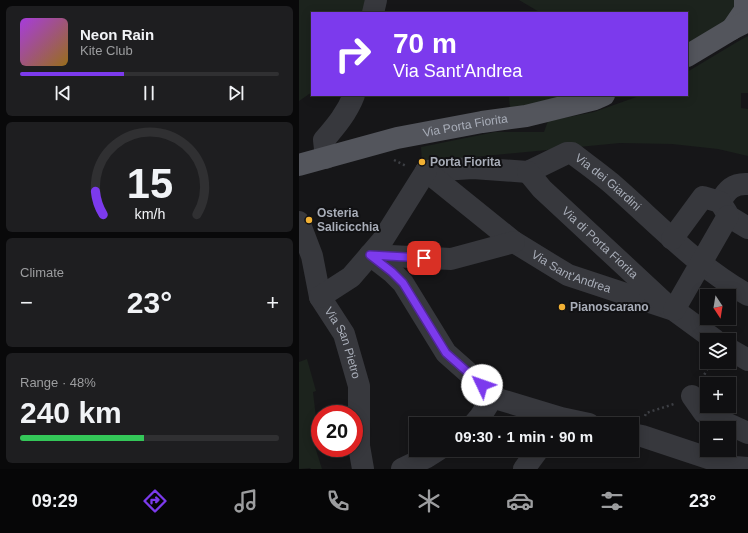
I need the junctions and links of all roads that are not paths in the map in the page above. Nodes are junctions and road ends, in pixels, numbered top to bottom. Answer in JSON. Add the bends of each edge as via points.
{"nodes":[{"id":1,"x":376,"y":0,"type":"edge"},
{"id":2,"x":745,"y":0,"type":"edge"},
{"id":3,"x":373,"y":12,"type":"edge"},
{"id":4,"x":740,"y":25,"type":"edge"},
{"id":5,"x":688,"y":55,"type":"edge"},
{"id":6,"x":354,"y":96,"type":"edge"},
{"id":7,"x":601,"y":96,"type":"edge"},
{"id":8,"x":326,"y":158,"type":"junction"},
{"id":9,"x":299,"y":165,"type":"edge"},
{"id":10,"x":417,"y":169,"type":"junction"},
{"id":11,"x":528,"y":172,"type":"junction"},
{"id":12,"x":748,"y":184,"type":"edge"},
{"id":13,"x":724,"y":209,"type":"junction"},
{"id":14,"x":299,"y":222,"type":"edge"},
{"id":15,"x":748,"y":228,"type":"edge"},
{"id":16,"x":672,"y":239,"type":"junction"},
{"id":17,"x":514,"y":242,"type":"junction"},
{"id":18,"x":370,"y":255,"type":"junction"},
{"id":19,"x":702,"y":263,"type":"junction"},
{"id":20,"x":748,"y":294,"type":"edge"},
{"id":21,"x":320,"y":297,"type":"junction"},
{"id":22,"x":674,"y":310,"type":"junction"},
{"id":23,"x":705,"y":333,"type":"edge"},
{"id":24,"x":736,"y":353,"type":"edge"},
{"id":25,"x":748,"y":360,"type":"edge"},
{"id":26,"x":494,"y":395,"type":"junction"},
{"id":27,"x":692,"y":396,"type":"dead end"},
{"id":28,"x":480,"y":417,"type":"edge"},
{"id":29,"x":547,"y":417,"type":"edge"},
{"id":30,"x":748,"y":433,"type":"edge"},
{"id":31,"x":639,"y":435,"type":"edge"},
{"id":32,"x":427,"y":457,"type":"edge"},
{"id":33,"x":533,"y":457,"type":"edge"},
{"id":34,"x":741,"y":467,"type":"edge"},
{"id":35,"x":363,"y":469,"type":"edge"},
{"id":36,"x":402,"y":469,"type":"edge"},
{"id":37,"x":525,"y":469,"type":"edge"}],
"edges":[{"from":1,"to":3,"type":"street"},
{"from":2,"to":4,"type":"main road"},
{"from":4,"to":5,"type":"main road"},
{"from":6,"to":8,"type":"street","via":[[341,120],[324,140]]},
{"from":7,"to":8,"type":"main road","name":"Via Porta Fiorita","via":[[526,116],[397,138]]},
{"from":8,"to":9,"type":"main road","name":"Via Porta Fiorita"},
{"from":10,"to":11,"type":"street","via":[[473,168]]},
{"from":10,"to":17,"type":"street","name":"Via Sant'Andrea"},
{"from":10,"to":18,"type":"street","via":[[382,241]]},
{"from":11,"to":16,"type":"street","name":"Via dei Giardini","via":[[572,153],[611,183]]},
{"from":11,"to":22,"type":"street","name":"Via di Porta Fiorita","via":[[542,188]]},
{"from":12,"to":13,"type":"street","via":[[741,184],[727,191]]},
{"from":13,"to":15,"type":"street"},
{"from":13,"to":16,"type":"street","via":[[703,198]]},
{"from":13,"to":19,"type":"street"},
{"from":14,"to":21,"type":"street","name":"Via San Pietro","via":[[311,256]]},
{"from":16,"to":19,"type":"street","name":"Via dei Giardini"},
{"from":17,"to":18,"type":"street","via":[[451,259]]},
{"from":17,"to":22,"type":"street","name":"Via Sant'Andrea","via":[[568,274]]},
{"from":18,"to":21,"type":"street","via":[[351,277]]},
{"from":18,"to":26,"type":"street","via":[[403,283],[446,353]]},
{"from":19,"to":20,"type":"street","name":"Via dei Giardini"},
{"from":19,"to":22,"type":"street"},
{"from":21,"to":35,"type":"street","name":"Via San Pietro","via":[[343,334],[359,386],[359,446]]},
{"from":22,"to":23,"type":"street","name":"Via Sant'Andrea"},
{"from":24,"to":25,"type":"street"},
{"from":26,"to":28,"type":"street"},
{"from":26,"to":29,"type":"street","via":[[498,399]]},
{"from":27,"to":30,"type":"street","via":[[704,413]]},
{"from":31,"to":34,"type":"street"},
{"from":32,"to":36,"type":"street"},
{"from":33,"to":37,"type":"street"}]}
